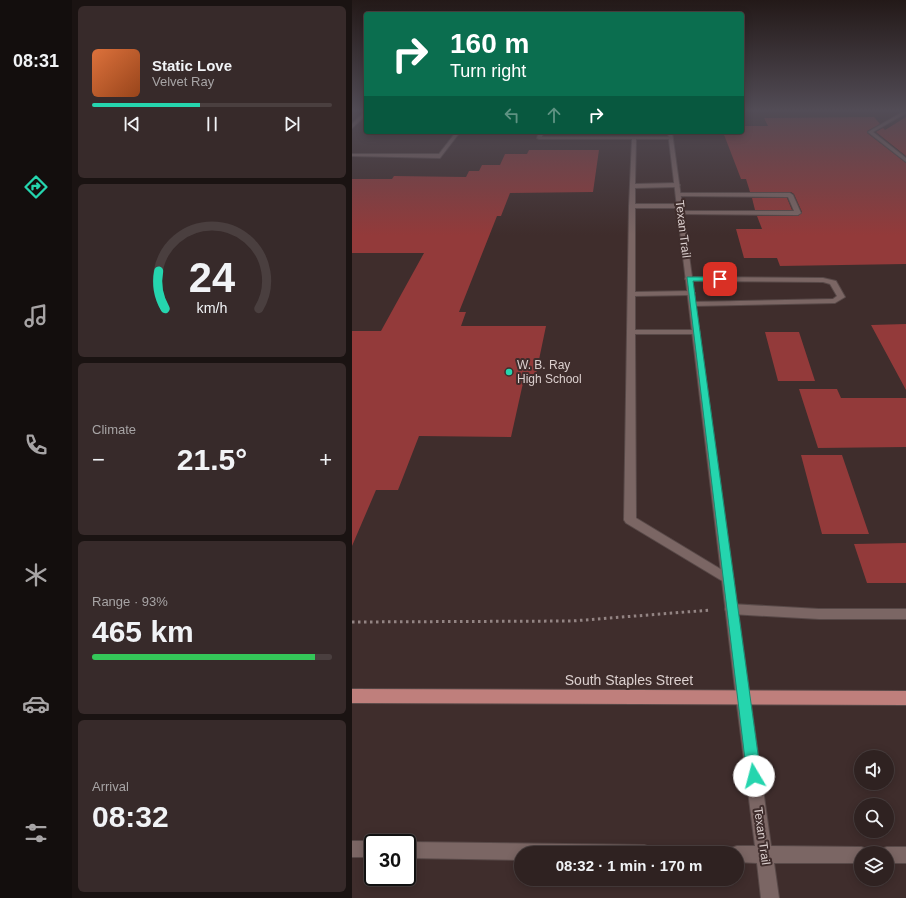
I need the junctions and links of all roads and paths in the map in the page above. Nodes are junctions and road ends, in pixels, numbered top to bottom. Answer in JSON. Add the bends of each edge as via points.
{"nodes":[{"id":1,"x":443,"y":152,"type":"edge"},
{"id":2,"x":634,"y":152,"type":"edge"},
{"id":3,"x":672,"y":152,"type":"edge"},
{"id":4,"x":896,"y":152,"type":"edge"},
{"id":5,"x":352,"y":155,"type":"edge"},
{"id":6,"x":906,"y":160,"type":"edge"},
{"id":7,"x":677,"y":185,"type":"junction"},
{"id":8,"x":633,"y":186,"type":"junction"},
{"id":9,"x":678,"y":195,"type":"junction"},
{"id":10,"x":632,"y":206,"type":"junction"},
{"id":11,"x":680,"y":209,"type":"junction"},
{"id":12,"x":689,"y":279,"type":"junction"},
{"id":13,"x":691,"y":293,"type":"junction"},
{"id":14,"x":632,"y":294,"type":"junction"},
{"id":15,"x":692,"y":304,"type":"junction"},
{"id":16,"x":631,"y":332,"type":"junction"},
{"id":17,"x":696,"y":332,"type":"junction"},
{"id":18,"x":728,"y":578,"type":"junction"},
{"id":19,"x":732,"y":609,"type":"junction"},
{"id":20,"x":906,"y":614,"type":"edge"},
{"id":21,"x":352,"y":622,"type":"edge"},
{"id":22,"x":352,"y":696,"type":"edge"},
{"id":23,"x":743,"y":696,"type":"junction"},
{"id":24,"x":906,"y":698,"type":"edge"},
{"id":25,"x":352,"y":849,"type":"edge"},
{"id":26,"x":364,"y":849,"type":"edge"},
{"id":27,"x":416,"y":850,"type":"edge"},
{"id":28,"x":514,"y":851,"type":"edge"},
{"id":29,"x":744,"y":854,"type":"edge"},
{"id":30,"x":765,"y":855,"type":"junction"},
{"id":31,"x":854,"y":855,"type":"edge"},
{"id":32,"x":894,"y":855,"type":"edge"},
{"id":33,"x":906,"y":855,"type":"edge"},
{"id":34,"x":770,"y":898,"type":"edge"}],
"edges":[{"from":1,"to":5,"type":"street","via":[[440,156]]},
{"from":2,"to":8,"type":"street"},
{"from":3,"to":7,"type":"street","name":"Texan Trail"},
{"from":4,"to":6,"type":"street"},
{"from":7,"to":8,"type":"street"},
{"from":7,"to":9,"type":"street","name":"Texan Trail"},
{"from":8,"to":10,"type":"street"},
{"from":9,"to":11,"type":"street","name":"Texan Trail"},
{"from":9,"to":11,"type":"street","via":[[790,195],[798,213]]},
{"from":10,"to":11,"type":"street"},
{"from":10,"to":14,"type":"street"},
{"from":11,"to":12,"type":"street","name":"Texan Trail"},
{"from":12,"to":13,"type":"street","name":"Texan Trail"},
{"from":12,"to":15,"type":"street","via":[[822,280],[833,283],[841,297],[835,301]]},
{"from":13,"to":14,"type":"street"},
{"from":13,"to":15,"type":"street","name":"Texan Trail"},
{"from":14,"to":16,"type":"street"},
{"from":15,"to":17,"type":"street","name":"Texan Trail"},
{"from":16,"to":17,"type":"street"},
{"from":16,"to":18,"type":"street","via":[[630,520]]},
{"from":17,"to":18,"type":"street","name":"Texan Trail"},
{"from":18,"to":19,"type":"street","name":"Texan Trail"},
{"from":19,"to":20,"type":"street","via":[[819,614]]},
{"from":19,"to":21,"type":"path","via":[[572,621]]},
{"from":19,"to":23,"type":"street","name":"Texan Trail"},
{"from":22,"to":23,"type":"main road","name":"South Staples Street"},
{"from":23,"to":24,"type":"main road","name":"South Staples Street"},
{"from":23,"to":30,"type":"street","name":"Texan Trail"},
{"from":25,"to":26,"type":"street"},
{"from":27,"to":28,"type":"street"},
{"from":29,"to":30,"type":"street"},
{"from":30,"to":31,"type":"street"},
{"from":30,"to":34,"type":"street","name":"Texan Trail"},
{"from":32,"to":33,"type":"street"}]}
